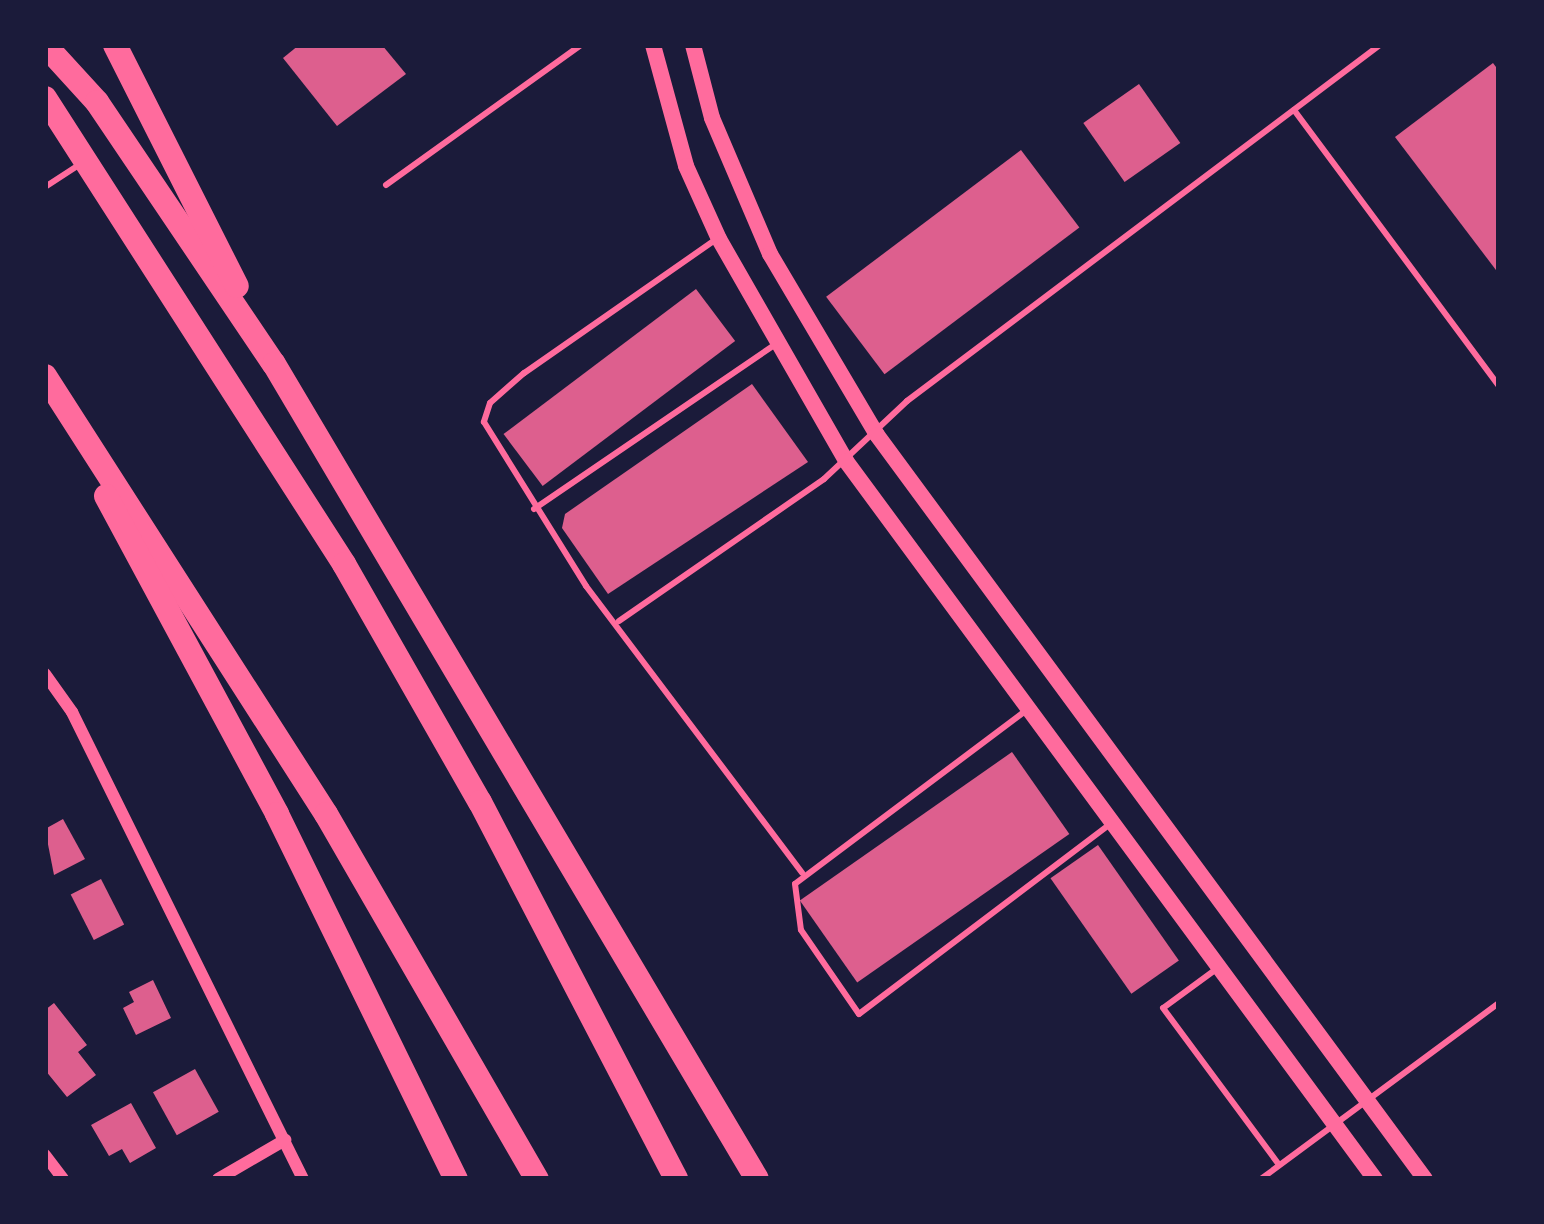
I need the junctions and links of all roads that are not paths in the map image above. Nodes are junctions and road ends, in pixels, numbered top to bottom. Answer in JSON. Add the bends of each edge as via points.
{"nodes":[{"id":1,"x":45,"y":45,"type":"edge"},
{"id":2,"x":116,"y":45,"type":"edge"},
{"id":3,"x":581,"y":45,"type":"edge"},
{"id":4,"x":653,"y":45,"type":"edge"},
{"id":5,"x":693,"y":45,"type":"edge"},
{"id":6,"x":1380,"y":45,"type":"edge"},
{"id":7,"x":45,"y":98,"type":"edge"},
{"id":8,"x":1294,"y":110,"type":"junction"},
{"id":9,"x":87,"y":160,"type":"junction"},
{"id":10,"x":386,"y":185,"type":"dead end"},
{"id":11,"x":45,"y":187,"type":"edge"},
{"id":12,"x":718,"y":239,"type":"junction"},
{"id":13,"x":775,"y":345,"type":"junction"},
{"id":14,"x":274,"y":364,"type":"junction"},
{"id":15,"x":45,"y":380,"type":"edge"},
{"id":16,"x":1499,"y":386,"type":"edge"},
{"id":17,"x":877,"y":435,"type":"junction"},
{"id":18,"x":846,"y":461,"type":"junction"},
{"id":19,"x":534,"y":509,"type":"junction"},
{"id":20,"x":619,"y":621,"type":"junction"},
{"id":21,"x":45,"y":674,"type":"edge"},
{"id":22,"x":1028,"y":708,"type":"junction"},
{"id":23,"x":1115,"y":820,"type":"junction"},
{"id":24,"x":802,"y":873,"type":"junction"},
{"id":25,"x":1223,"y":964,"type":"junction"},
{"id":26,"x":1499,"y":1003,"type":"edge"},
{"id":27,"x":1371,"y":1096,"type":"junction"},
{"id":28,"x":1339,"y":1122,"type":"junction"},
{"id":29,"x":285,"y":1140,"type":"junction"},
{"id":30,"x":45,"y":1155,"type":"edge"},
{"id":31,"x":1280,"y":1166,"type":"junction"},
{"id":32,"x":63,"y":1179,"type":"edge"},
{"id":33,"x":218,"y":1179,"type":"edge"},
{"id":34,"x":303,"y":1179,"type":"edge"},
{"id":35,"x":456,"y":1179,"type":"edge"},
{"id":36,"x":538,"y":1179,"type":"edge"},
{"id":37,"x":676,"y":1179,"type":"edge"},
{"id":38,"x":758,"y":1179,"type":"edge"},
{"id":39,"x":1261,"y":1179,"type":"edge"},
{"id":40,"x":1375,"y":1179,"type":"edge"},
{"id":41,"x":1425,"y":1179,"type":"edge"}],
"edges":[{"from":1,"to":14,"type":"highway","via":[[97,102]]},
{"from":2,"to":14,"type":"highway"},
{"from":3,"to":10,"type":"lane"},
{"from":4,"to":12,"type":"street","via":[[686,166]]},
{"from":5,"to":17,"type":"street","via":[[712,118],[770,254]]},
{"from":6,"to":8,"type":"lane"},
{"from":7,"to":9,"type":"highway"},
{"from":8,"to":16,"type":"lane"},
{"from":8,"to":17,"type":"lane","via":[[907,401]]},
{"from":9,"to":11,"type":"lane"},
{"from":9,"to":37,"type":"highway","via":[[406,672]]},
{"from":12,"to":13,"type":"street"},
{"from":12,"to":19,"type":"lane","via":[[490,403],[485,432]]},
{"from":13,"to":18,"type":"street"},
{"from":13,"to":19,"type":"lane"},
{"from":14,"to":38,"type":"highway"},
{"from":15,"to":35,"type":"highway","via":[[277,814]]},
{"from":15,"to":36,"type":"highway","via":[[326,814]]},
{"from":17,"to":18,"type":"lane"},
{"from":17,"to":27,"type":"street"},
{"from":18,"to":20,"type":"lane"},
{"from":18,"to":22,"type":"street"},
{"from":19,"to":20,"type":"lane"},
{"from":20,"to":24,"type":"lane"},
{"from":21,"to":29,"type":"street","via":[[72,712]]},
{"from":22,"to":23,"type":"street"},
{"from":22,"to":24,"type":"lane"},
{"from":23,"to":24,"type":"lane","via":[[859,1014],[801,930],[793,896]]},
{"from":23,"to":25,"type":"street"},
{"from":25,"to":28,"type":"street"},
{"from":25,"to":31,"type":"lane","via":[[1163,1008]]},
{"from":26,"to":27,"type":"lane"},
{"from":27,"to":28,"type":"lane"},
{"from":27,"to":41,"type":"street"},
{"from":28,"to":31,"type":"lane"},
{"from":28,"to":40,"type":"street"},
{"from":29,"to":33,"type":"street"},
{"from":29,"to":34,"type":"street"},
{"from":30,"to":32,"type":"street"},
{"from":31,"to":39,"type":"lane"}]}
